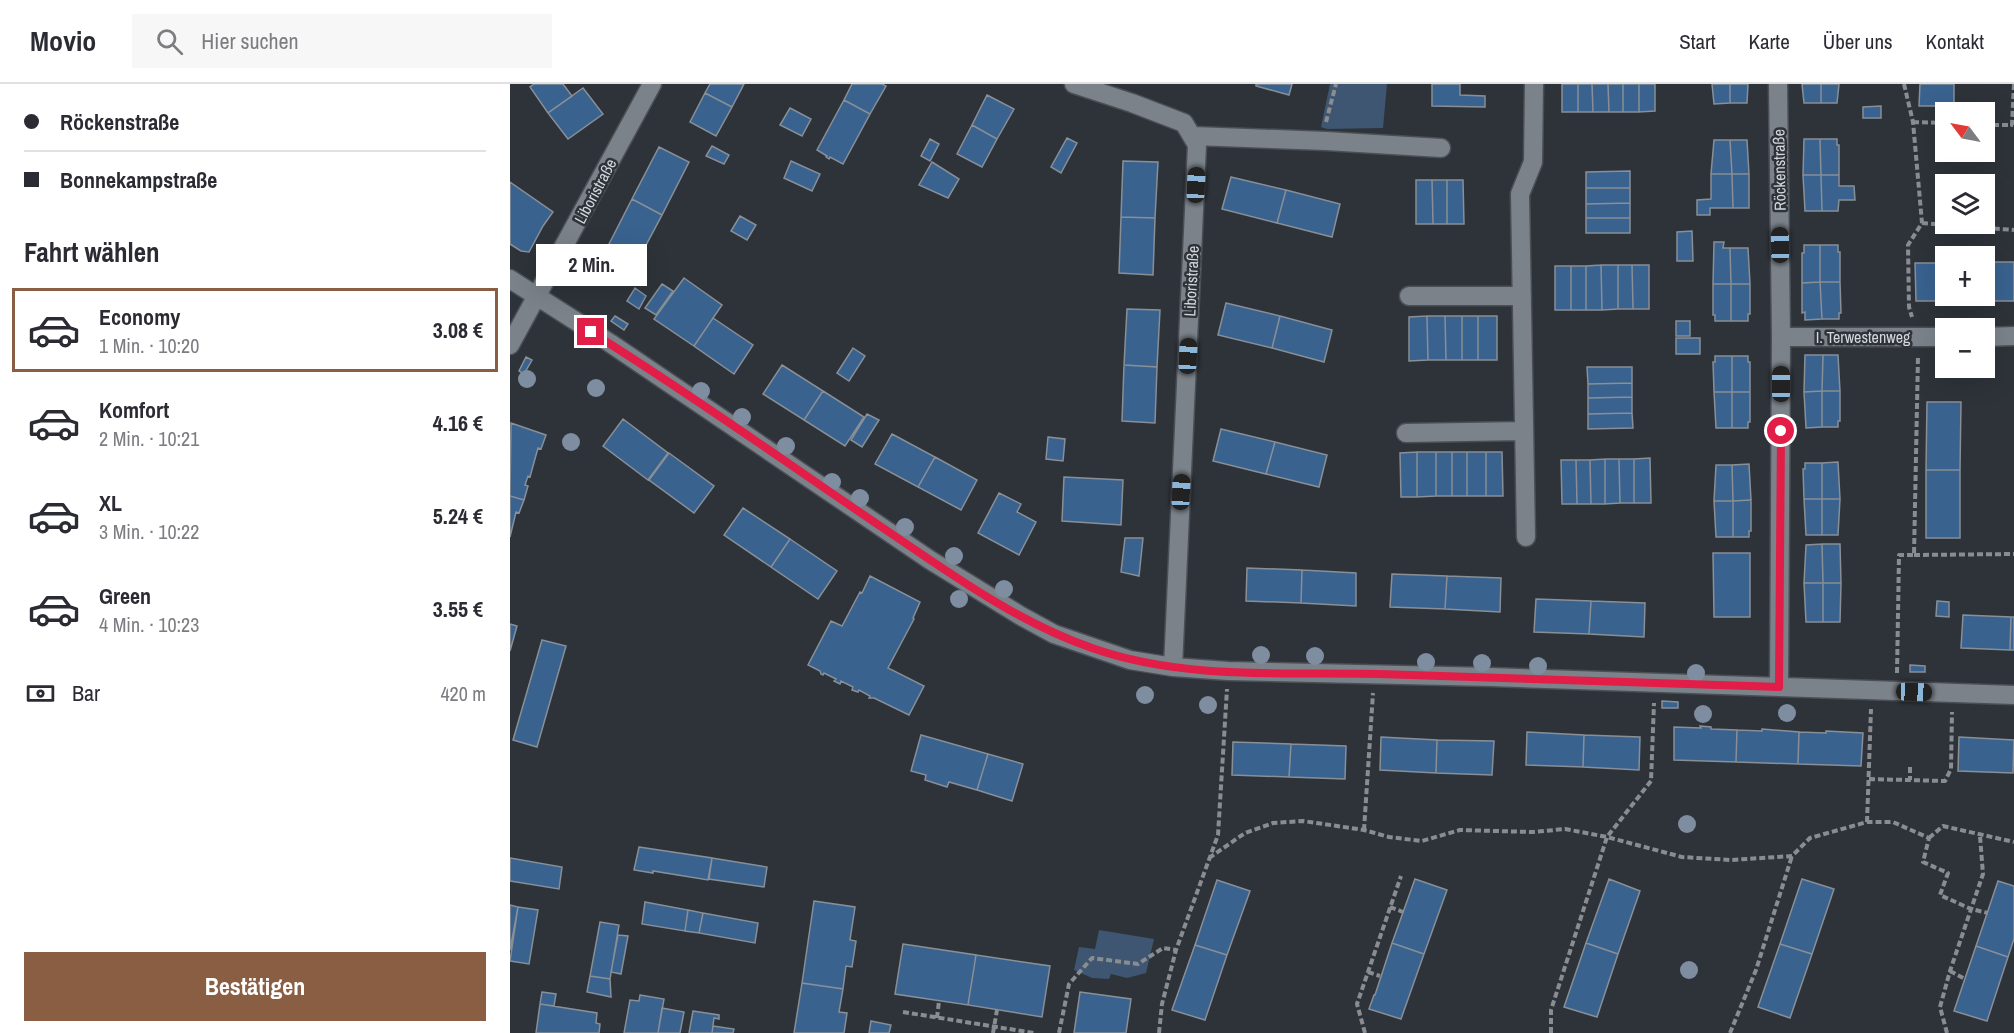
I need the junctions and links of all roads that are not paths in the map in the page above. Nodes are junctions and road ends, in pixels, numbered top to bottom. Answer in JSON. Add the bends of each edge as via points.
{"nodes":[{"id":1,"x":652,"y":84,"type":"edge"},
{"id":2,"x":1074,"y":84,"type":"edge"},
{"id":3,"x":1534,"y":84,"type":"edge"},
{"id":4,"x":1778,"y":84,"type":"edge"},
{"id":5,"x":1194,"y":136,"type":"junction"},
{"id":6,"x":1442,"y":148,"type":"dead end"},
{"id":7,"x":510,"y":279,"type":"edge"},
{"id":8,"x":1409,"y":296,"type":"dead end"},
{"id":9,"x":1522,"y":296,"type":"junction"},
{"id":10,"x":537,"y":298,"type":"junction"},
{"id":11,"x":2014,"y":336,"type":"edge"},
{"id":12,"x":1781,"y":337,"type":"junction"},
{"id":13,"x":1935,"y":337,"type":"edge"},
{"id":14,"x":1995,"y":337,"type":"edge"},
{"id":15,"x":510,"y":345,"type":"edge"},
{"id":16,"x":1523,"y":431,"type":"junction"},
{"id":17,"x":1406,"y":432,"type":"dead end"},
{"id":18,"x":1526,"y":537,"type":"dead end"},
{"id":19,"x":1173,"y":667,"type":"junction"},
{"id":20,"x":1779,"y":687,"type":"junction"},
{"id":21,"x":2014,"y":695,"type":"edge"}],
"edges":[{"from":1,"to":10,"type":"street","name":"Liboristraße"},
{"from":2,"to":5,"type":"street","via":[[1184,123]]},
{"from":3,"to":9,"type":"street","via":[[1533,162],[1520,194]]},
{"from":4,"to":12,"type":"street","name":"Röckenstraße"},
{"from":5,"to":6,"type":"street"},
{"from":5,"to":19,"type":"street","name":"Liboristraße","via":[[1197,145]]},
{"from":7,"to":10,"type":"street"},
{"from":8,"to":9,"type":"street"},
{"from":9,"to":16,"type":"street"},
{"from":10,"to":15,"type":"street","name":"Liboristraße"},
{"from":10,"to":19,"type":"street","via":[[610,343],[930,560],[1021,616],[1092,648],[1130,660]]},
{"from":11,"to":14,"type":"street"},
{"from":12,"to":13,"type":"street","name":"I. Terwestenweg"},
{"from":12,"to":20,"type":"street","name":"Röckenstraße"},
{"from":16,"to":17,"type":"street"},
{"from":16,"to":18,"type":"street"},
{"from":19,"to":20,"type":"street"},
{"from":20,"to":21,"type":"street"}]}
